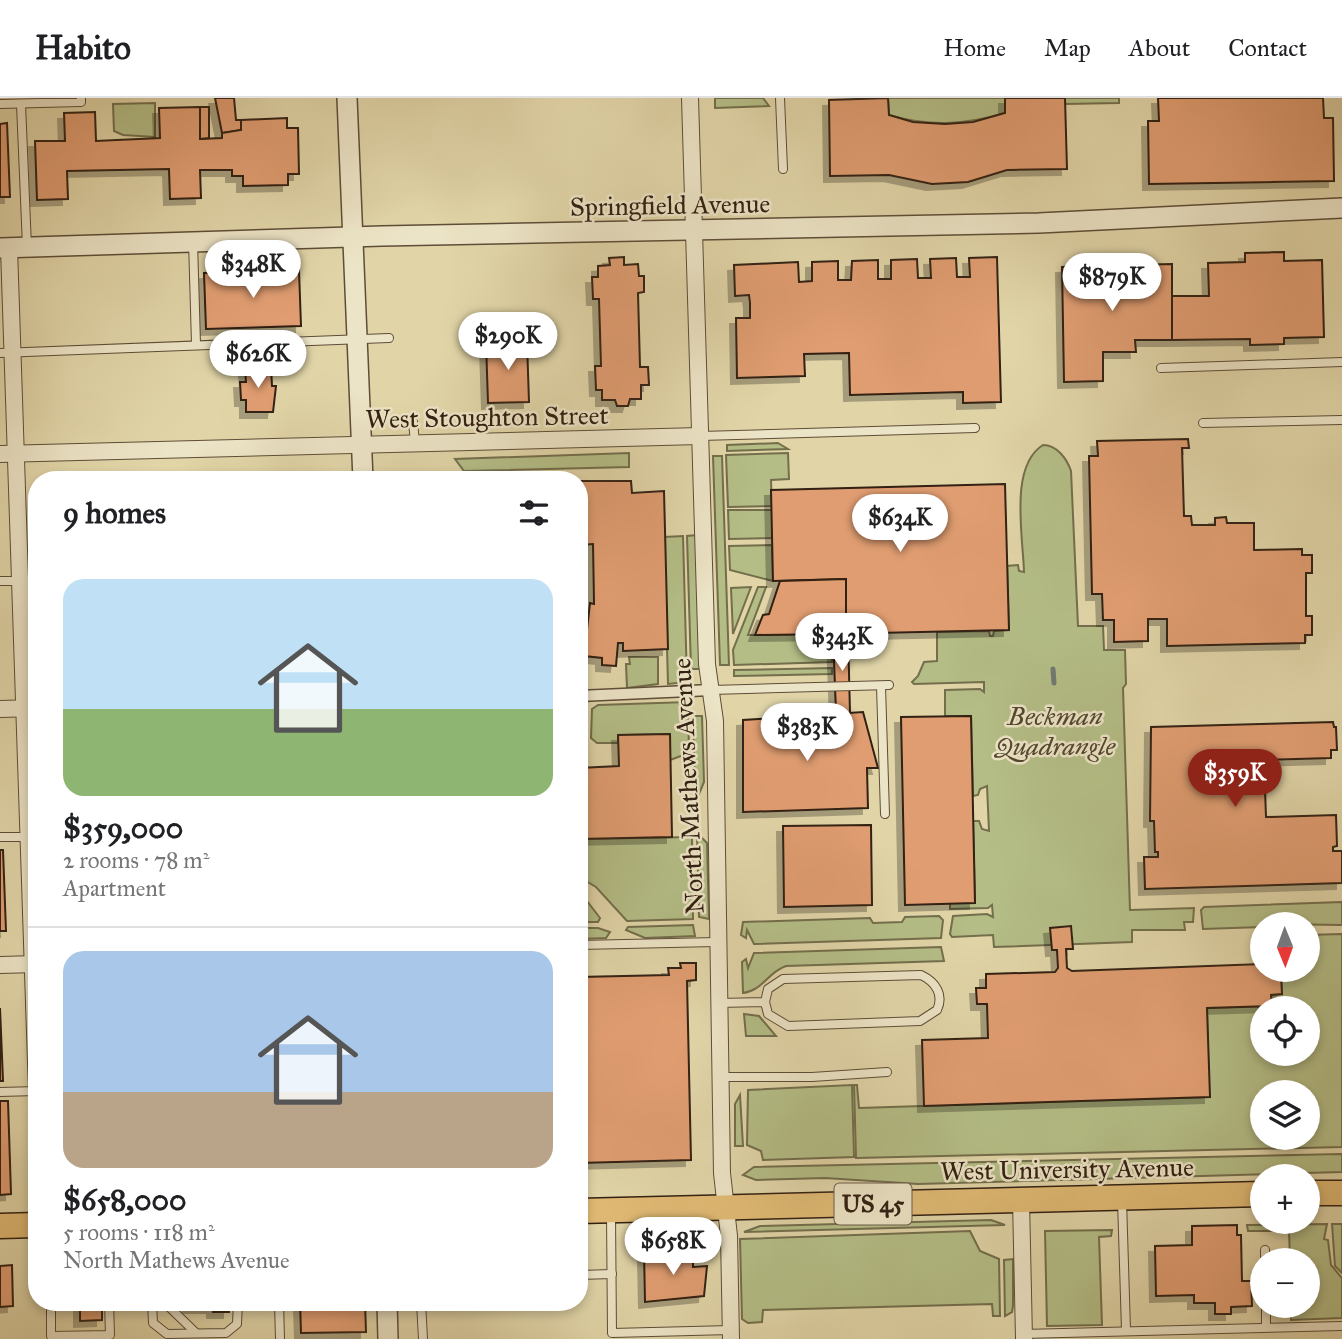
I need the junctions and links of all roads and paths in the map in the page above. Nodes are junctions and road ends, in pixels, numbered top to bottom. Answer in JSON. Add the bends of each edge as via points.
{"nodes":[{"id":1,"x":80,"y":98,"type":"edge"},
{"id":2,"x":347,"y":98,"type":"edge"},
{"id":3,"x":690,"y":98,"type":"edge"},
{"id":4,"x":780,"y":98,"type":"edge"},
{"id":5,"x":0,"y":104,"type":"edge"},
{"id":6,"x":21,"y":104,"type":"junction"},
{"id":7,"x":783,"y":169,"type":"dead end"},
{"id":8,"x":1342,"y":208,"type":"edge"},
{"id":9,"x":694,"y":230,"type":"junction"},
{"id":10,"x":352,"y":237,"type":"junction"},
{"id":11,"x":193,"y":241,"type":"junction"},
{"id":12,"x":12,"y":248,"type":"edge"},
{"id":13,"x":389,"y":338,"type":"dead end"},
{"id":14,"x":357,"y":339,"type":"junction"},
{"id":15,"x":196,"y":344,"type":"junction"},
{"id":16,"x":6,"y":352,"type":"edge"},
{"id":17,"x":1342,"y":362,"type":"edge"},
{"id":18,"x":1161,"y":368,"type":"dead end"},
{"id":19,"x":1342,"y":420,"type":"edge"},
{"id":20,"x":413,"y":422,"type":"dead end"},
{"id":21,"x":1203,"y":423,"type":"dead end"},
{"id":22,"x":975,"y":428,"type":"dead end"},
{"id":23,"x":700,"y":436,"type":"junction"},
{"id":24,"x":415,"y":443,"type":"junction"},
{"id":25,"x":362,"y":444,"type":"junction"},
{"id":26,"x":8,"y":454,"type":"edge"},
{"id":27,"x":363,"y":471,"type":"edge"},
{"id":28,"x":28,"y":580,"type":"edge"},
{"id":29,"x":0,"y":581,"type":"edge"},
{"id":30,"x":711,"y":690,"type":"junction"},
{"id":31,"x":588,"y":696,"type":"edge"},
{"id":32,"x":28,"y":708,"type":"edge"},
{"id":33,"x":0,"y":709,"type":"edge"},
{"id":34,"x":885,"y":814,"type":"dead end"},
{"id":35,"x":28,"y":836,"type":"edge"},
{"id":36,"x":0,"y":837,"type":"edge"},
{"id":37,"x":716,"y":942,"type":"junction"},
{"id":38,"x":588,"y":945,"type":"edge"},
{"id":39,"x":28,"y":964,"type":"edge"},
{"id":40,"x":0,"y":965,"type":"edge"},
{"id":41,"x":765,"y":1002,"type":"junction"},
{"id":42,"x":718,"y":1003,"type":"junction"},
{"id":43,"x":887,"y":1072,"type":"dead end"},
{"id":44,"x":720,"y":1077,"type":"junction"},
{"id":45,"x":0,"y":1092,"type":"edge"},
{"id":46,"x":28,"y":1092,"type":"edge"},
{"id":47,"x":1320,"y":1193,"type":"edge"},
{"id":48,"x":1342,"y":1193,"type":"edge"},
{"id":49,"x":1250,"y":1194,"type":"edge"},
{"id":50,"x":1122,"y":1197,"type":"junction"},
{"id":51,"x":1021,"y":1200,"type":"junction"},
{"id":52,"x":726,"y":1207,"type":"junction"},
{"id":53,"x":588,"y":1211,"type":"edge"},
{"id":54,"x":611,"y":1211,"type":"junction"},
{"id":55,"x":28,"y":1225,"type":"edge"},
{"id":56,"x":0,"y":1226,"type":"edge"},
{"id":57,"x":612,"y":1274,"type":"junction"},
{"id":58,"x":588,"y":1275,"type":"edge"},
{"id":59,"x":51,"y":1311,"type":"edge"},
{"id":60,"x":109,"y":1311,"type":"edge"},
{"id":61,"x":152,"y":1311,"type":"edge"},
{"id":62,"x":173,"y":1311,"type":"edge"},
{"id":63,"x":238,"y":1311,"type":"edge"},
{"id":64,"x":279,"y":1311,"type":"edge"},
{"id":65,"x":387,"y":1311,"type":"edge"},
{"id":66,"x":421,"y":1311,"type":"edge"},
{"id":67,"x":1266,"y":1318,"type":"edge"},
{"id":68,"x":1342,"y":1326,"type":"edge"},
{"id":69,"x":1266,"y":1327,"type":"junction"},
{"id":70,"x":1234,"y":1328,"type":"junction"},
{"id":71,"x":1126,"y":1330,"type":"junction"},
{"id":72,"x":196,"y":1333,"type":"junction"},
{"id":73,"x":731,"y":1335,"type":"edge"},
{"id":74,"x":1071,"y":1336,"type":"edge"},
{"id":75,"x":1024,"y":1337,"type":"edge"},
{"id":76,"x":280,"y":1339,"type":"edge"},
{"id":77,"x":388,"y":1339,"type":"edge"},
{"id":78,"x":423,"y":1339,"type":"edge"},
{"id":79,"x":1235,"y":1339,"type":"edge"}],
"edges":[{"from":1,"to":6,"type":"lane","via":[[81,102]]},
{"from":2,"to":10,"type":"street"},
{"from":3,"to":9,"type":"street","name":"North Mathews Avenue"},
{"from":4,"to":7,"type":"lane"},
{"from":5,"to":6,"type":"lane"},
{"from":6,"to":12,"type":"lane"},
{"from":8,"to":9,"type":"street","name":"Springfield Avenue","via":[[1091,221]]},
{"from":9,"to":10,"type":"street","name":"Springfield Avenue"},
{"from":9,"to":23,"type":"street","name":"North Mathews Avenue"},
{"from":10,"to":11,"type":"street","name":"Springfield Avenue"},
{"from":10,"to":14,"type":"street"},
{"from":11,"to":12,"type":"street","name":"Springfield Avenue"},
{"from":11,"to":15,"type":"lane"},
{"from":12,"to":16,"type":"street"},
{"from":13,"to":14,"type":"lane"},
{"from":14,"to":15,"type":"lane"},
{"from":14,"to":25,"type":"street"},
{"from":15,"to":16,"type":"lane"},
{"from":16,"to":26,"type":"street"},
{"from":17,"to":18,"type":"lane"},
{"from":19,"to":21,"type":"lane"},
{"from":20,"to":24,"type":"lane"},
{"from":22,"to":23,"type":"lane","name":"West Stoughton Street"},
{"from":23,"to":24,"type":"street","name":"West Stoughton Street"},
{"from":23,"to":30,"type":"street","name":"North Mathews Avenue"},
{"from":24,"to":25,"type":"street","name":"West Stoughton Street"},
{"from":25,"to":26,"type":"street","name":"West Stoughton Street"},
{"from":25,"to":27,"type":"street"},
{"from":26,"to":28,"type":"street"},
{"from":28,"to":29,"type":"lane"},
{"from":30,"to":31,"type":"street"},
{"from":30,"to":34,"type":"lane","via":[[885,685]]},
{"from":30,"to":37,"type":"street","name":"North Mathews Avenue","via":[[720,918]]},
{"from":32,"to":33,"type":"street"},
{"from":35,"to":36,"type":"lane"},
{"from":37,"to":38,"type":"lane"},
{"from":37,"to":42,"type":"street","name":"North Mathews Avenue"},
{"from":39,"to":40,"type":"street"},
{"from":41,"to":41,"type":"lane","via":[[768,1014],[788,1026],[920,1021],[937,1010],[940,997],[934,984],[921,975],[838,977],[783,979],[768,989]]},
{"from":41,"to":42,"type":"lane"},
{"from":42,"to":44,"type":"street","name":"North Mathews Avenue"},
{"from":43,"to":44,"type":"lane"},
{"from":44,"to":52,"type":"street","name":"North Mathews Avenue"},
{"from":45,"to":46,"type":"lane"},
{"from":47,"to":48,"type":"main road"},
{"from":49,"to":50,"type":"main road","name":"West University Avenue","number":"US 45"},
{"from":50,"to":51,"type":"main road","name":"West University Avenue","number":"US 45"},
{"from":50,"to":71,"type":"lane"},
{"from":51,"to":52,"type":"main road","name":"West University Avenue","number":"US 45"},
{"from":51,"to":75,"type":"street"},
{"from":52,"to":54,"type":"main road","name":"West University Avenue","number":"US 45"},
{"from":52,"to":73,"type":"street","name":"North Mathews Avenue"},
{"from":53,"to":54,"type":"main road","name":"West University Avenue","number":"US 45"},
{"from":54,"to":57,"type":"lane"},
{"from":55,"to":56,"type":"main road"},
{"from":57,"to":58,"type":"lane"},
{"from":57,"to":73,"type":"lane","via":[[612,1333]]},
{"from":59,"to":60,"type":"lane","via":[[51,1336],[110,1335]]},
{"from":61,"to":72,"type":"lane","via":[[153,1324],[167,1334]]},
{"from":62,"to":72,"type":"lane"},
{"from":63,"to":72,"type":"lane","via":[[237,1324],[226,1333]]},
{"from":64,"to":76,"type":"lane"},
{"from":65,"to":77,"type":"street"},
{"from":66,"to":78,"type":"lane"},
{"from":67,"to":69,"type":"lane"},
{"from":68,"to":69,"type":"lane"},
{"from":69,"to":70,"type":"lane"},
{"from":70,"to":71,"type":"lane"},
{"from":70,"to":79,"type":"lane"},
{"from":71,"to":74,"type":"lane"},
{"from":74,"to":75,"type":"lane"}]}
